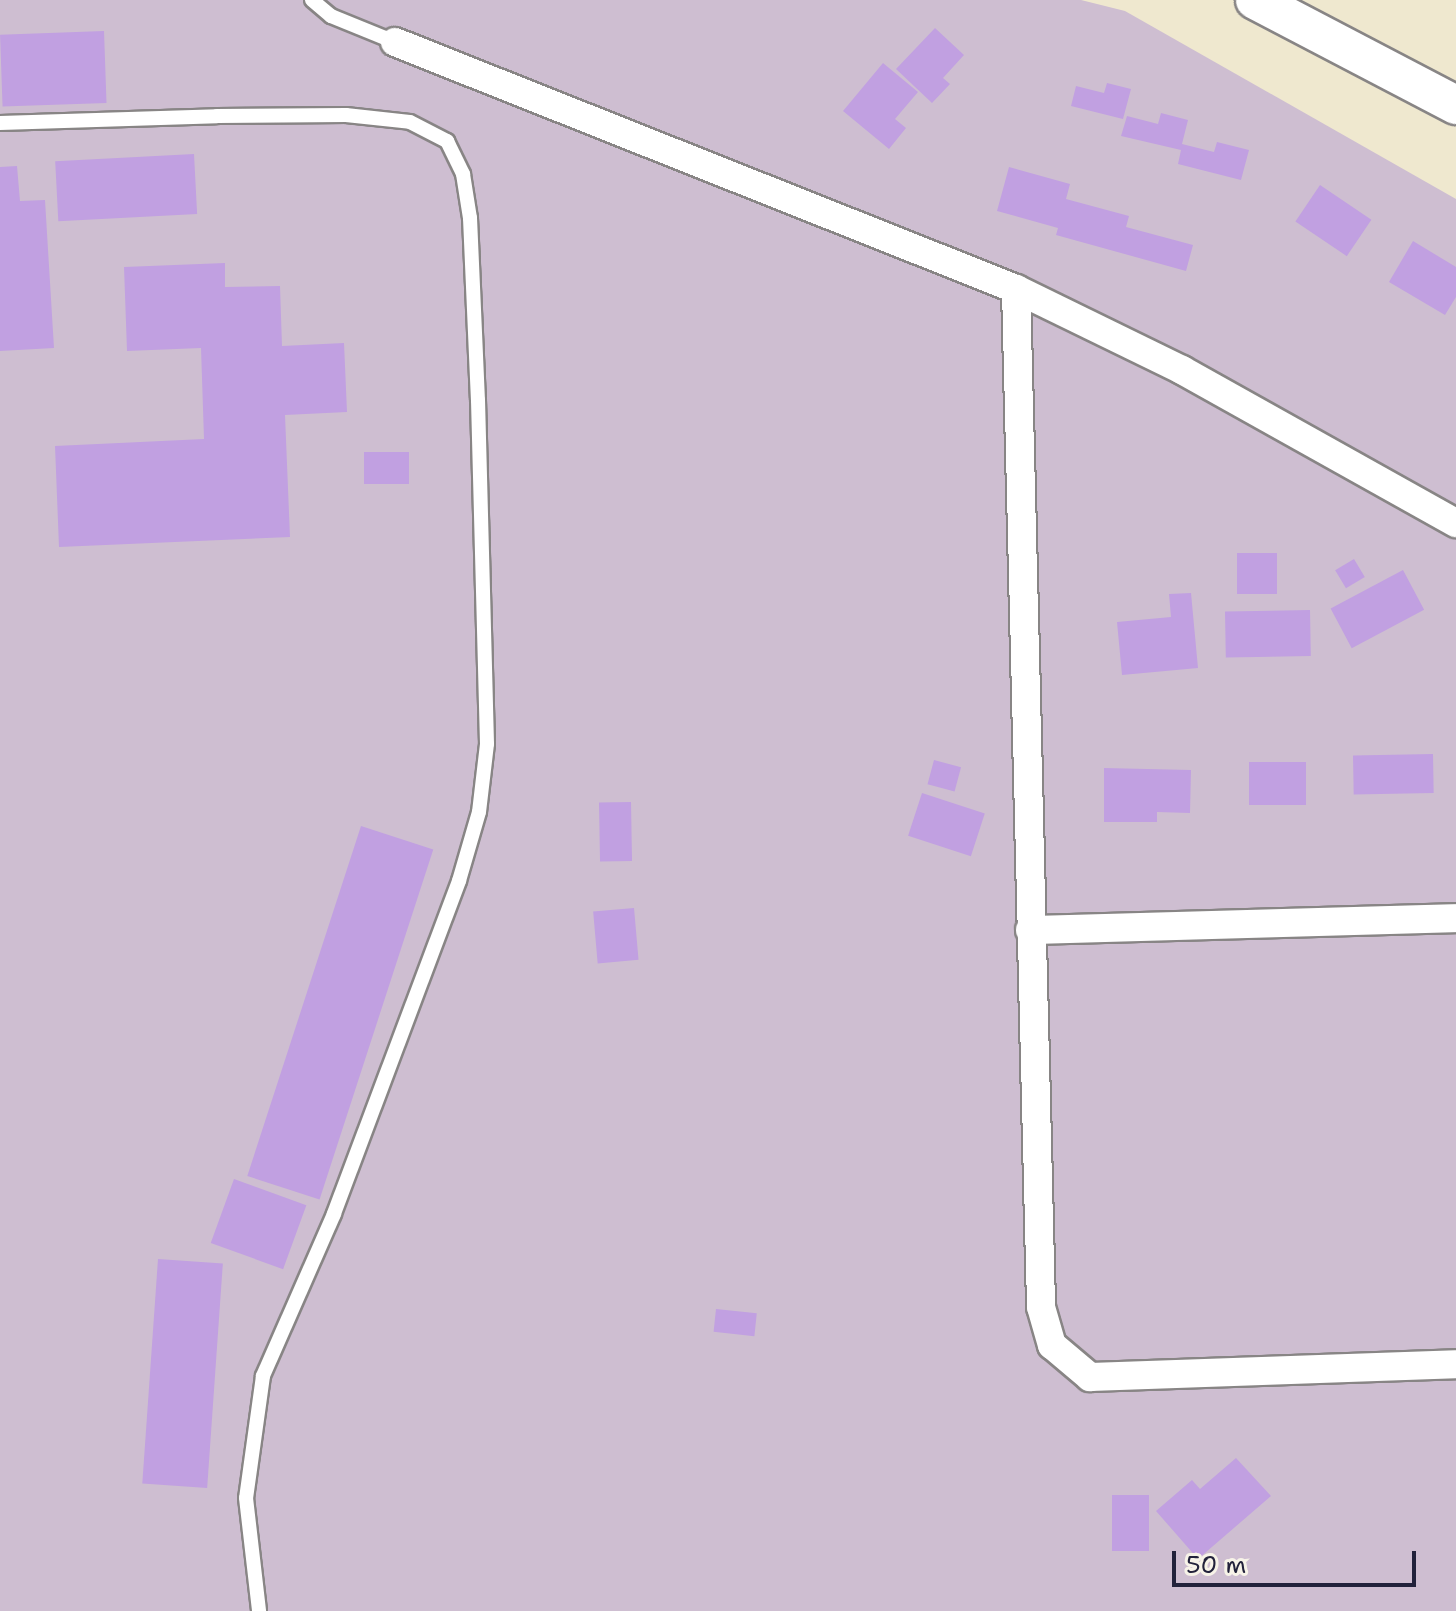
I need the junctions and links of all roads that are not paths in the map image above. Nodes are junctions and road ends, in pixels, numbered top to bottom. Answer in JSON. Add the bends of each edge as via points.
{"nodes":[{"id":1,"x":312,"y":0,"type":"edge"},
{"id":2,"x":1255,"y":0,"type":"edge"},
{"id":3,"x":395,"y":42,"type":"joint"},
{"id":4,"x":1456,"y":105,"type":"edge"},
{"id":5,"x":0,"y":123,"type":"edge"},
{"id":6,"x":1016,"y":289,"type":"junction"},
{"id":7,"x":1456,"y":523,"type":"edge"},
{"id":8,"x":1456,"y":918,"type":"edge"},
{"id":9,"x":1030,"y":930,"type":"junction"},
{"id":10,"x":1456,"y":1364,"type":"edge"},
{"id":11,"x":259,"y":1611,"type":"edge"}],
"edges":[{"from":1,"to":3,"type":"lane","via":[[331,16]]},
{"from":2,"to":4,"type":"main road"},
{"from":3,"to":6,"type":"street"},
{"from":5,"to":11,"type":"lane","via":[[346,115],[397,120],[447,141],[463,174],[477,370],[487,744],[479,812],[459,881],[334,1214],[263,1376],[246,1498]]},
{"from":6,"to":7,"type":"street","via":[[1195,377]]},
{"from":6,"to":9,"type":"street"},
{"from":8,"to":9,"type":"street"},
{"from":9,"to":10,"type":"street","via":[[1041,1307],[1052,1345],[1065,1359],[1090,1377]]}]}
